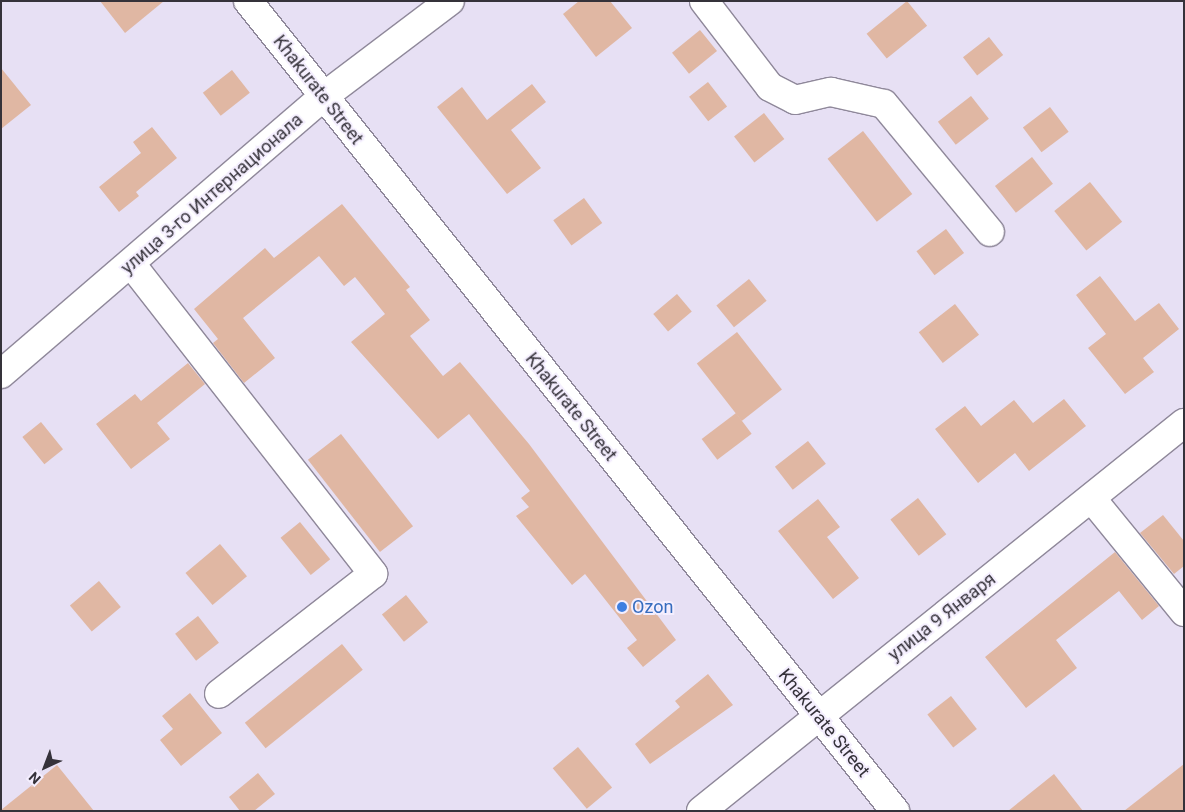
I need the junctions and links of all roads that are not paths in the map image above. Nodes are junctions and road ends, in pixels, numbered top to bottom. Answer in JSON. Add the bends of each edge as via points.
{"nodes":[{"id":1,"x":248,"y":1,"type":"edge"},
{"id":2,"x":450,"y":1,"type":"edge"},
{"id":3,"x":704,"y":1,"type":"edge"},
{"id":4,"x":323,"y":97,"type":"junction"},
{"id":5,"x":990,"y":232,"type":"dead end"},
{"id":6,"x":132,"y":265,"type":"junction"},
{"id":7,"x":1,"y":374,"type":"edge"},
{"id":8,"x":1184,"y":423,"type":"edge"},
{"id":9,"x":1092,"y":499,"type":"junction"},
{"id":10,"x":1184,"y":612,"type":"edge"},
{"id":11,"x":219,"y":694,"type":"dead end"},
{"id":12,"x":817,"y":715,"type":"junction"},
{"id":13,"x":701,"y":811,"type":"edge"},
{"id":14,"x":895,"y":811,"type":"edge"}],
"edges":[{"from":1,"to":4,"type":"street","name":"Khakurate Street"},
{"from":2,"to":4,"type":"street","name":"улица 3-го Интернационала"},
{"from":3,"to":5,"type":"street","via":[[770,87],[795,100],[832,92],[884,104]]},
{"from":4,"to":6,"type":"street","name":"улица 3-го Интернационала"},
{"from":4,"to":12,"type":"street","name":"Khakurate Street"},
{"from":6,"to":7,"type":"street","name":"улица 3-го Интернационала"},
{"from":6,"to":11,"type":"street","via":[[374,574]]},
{"from":8,"to":9,"type":"street","name":"улица 9 Января"},
{"from":9,"to":10,"type":"street"},
{"from":9,"to":12,"type":"street","name":"улица 9 Января"},
{"from":12,"to":13,"type":"street","name":"улица 9 Января"},
{"from":12,"to":14,"type":"street","name":"Khakurate Street"}]}
